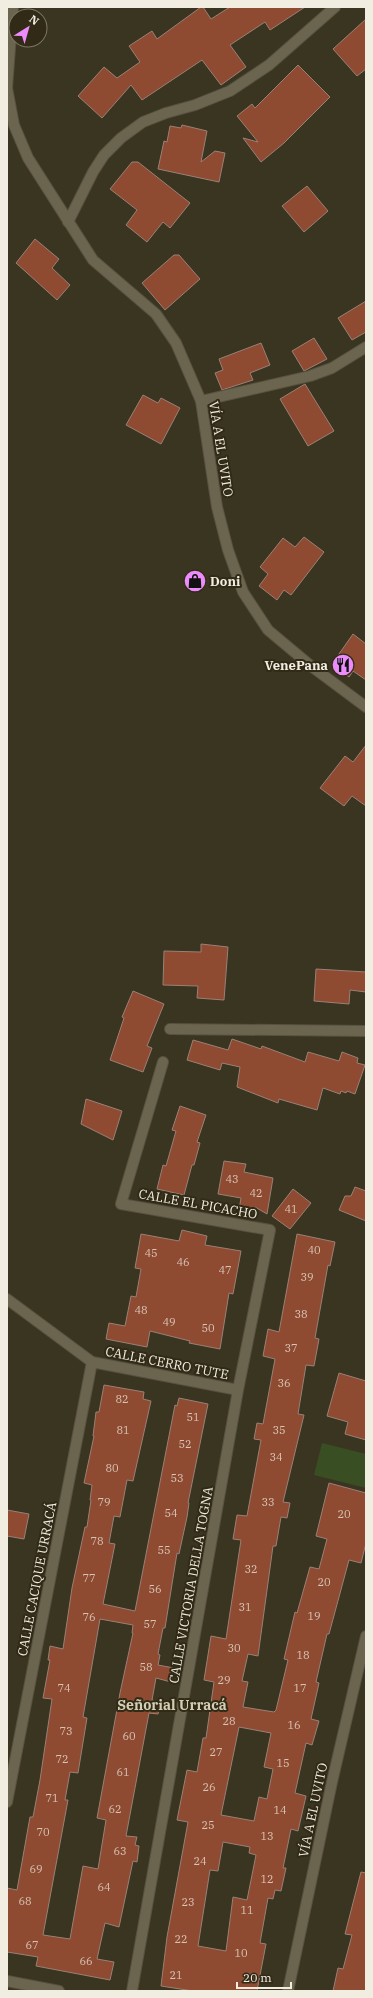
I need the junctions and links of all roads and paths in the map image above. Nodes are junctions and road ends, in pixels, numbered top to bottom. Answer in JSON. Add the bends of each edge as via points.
{"nodes":[{"id":1,"x":13,"y":7,"type":"edge"},
{"id":2,"x":335,"y":7,"type":"edge"},
{"id":3,"x":68,"y":222,"type":"junction"},
{"id":4,"x":366,"y":347,"type":"edge"},
{"id":5,"x":201,"y":402,"type":"junction"},
{"id":6,"x":366,"y":707,"type":"edge"},
{"id":7,"x":170,"y":1029,"type":"dead end"},
{"id":8,"x":366,"y":1031,"type":"edge"},
{"id":9,"x":163,"y":1062,"type":"dead end"},
{"id":10,"x":270,"y":1230,"type":"joint"},
{"id":11,"x":7,"y":1299,"type":"edge"},
{"id":12,"x":92,"y":1362,"type":"junction"},
{"id":13,"x":238,"y":1390,"type":"junction"},
{"id":14,"x":366,"y":1636,"type":"edge"},
{"id":15,"x":7,"y":1802,"type":"edge"},
{"id":16,"x":7,"y":1981,"type":"edge"},
{"id":17,"x":58,"y":1991,"type":"edge"},
{"id":18,"x":132,"y":1991,"type":"edge"},
{"id":19,"x":288,"y":1991,"type":"edge"}],
"edges":[{"from":1,"to":3,"type":"street","name":"VÍA A EL UVITO","via":[[8,88],[14,125],[28,158]]},
{"from":2,"to":3,"type":"street","via":[[269,65],[230,91],[143,122],[121,138],[104,155],[93,172]]},
{"from":3,"to":5,"type":"street","name":"VÍA A EL UVITO","via":[[93,260],[156,314],[176,343]]},
{"from":4,"to":5,"type":"street","via":[[332,368],[310,376]]},
{"from":5,"to":6,"type":"street","name":"VÍA A EL UVITO","via":[[217,507],[228,550],[243,592],[268,630]]},
{"from":7,"to":8,"type":"street"},
{"from":9,"to":10,"type":"street","name":"CALLE EL PICACHO","via":[[121,1204]]},
{"from":10,"to":13,"type":"street","name":"CALLE VICTORIA DELLA TOGNA"},
{"from":11,"to":12,"type":"street"},
{"from":12,"to":13,"type":"street","name":"CALLE CERRO TUTE"},
{"from":12,"to":15,"type":"street","name":"CALLE CACIQUE URRACÁ"},
{"from":13,"to":18,"type":"street","name":"CALLE VICTORIA DELLA TOGNA"},
{"from":14,"to":19,"type":"street","name":"VÍA A EL UVITO"},
{"from":16,"to":17,"type":"street"}]}
